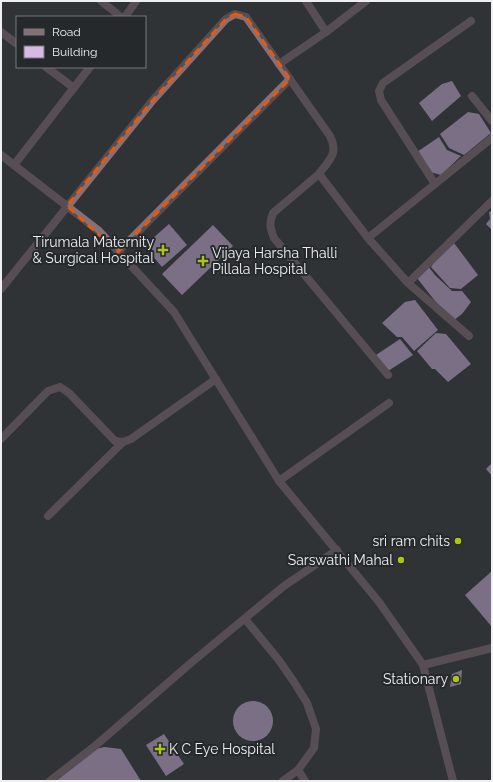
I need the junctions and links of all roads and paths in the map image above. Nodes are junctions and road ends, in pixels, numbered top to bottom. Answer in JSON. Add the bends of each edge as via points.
{"nodes":[{"id":1,"x":101,"y":1,"type":"edge"},
{"id":2,"x":136,"y":1,"type":"edge"},
{"id":3,"x":306,"y":1,"type":"edge"},
{"id":4,"x":366,"y":1,"type":"edge"},
{"id":5,"x":120,"y":16,"type":"edge"},
{"id":6,"x":126,"y":16,"type":"edge"},
{"id":7,"x":471,"y":21,"type":"dead end"},
{"id":8,"x":1,"y":32,"type":"edge"},
{"id":9,"x":326,"y":32,"type":"junction"},
{"id":10,"x":16,"y":43,"type":"edge"},
{"id":11,"x":279,"y":64,"type":"junction"},
{"id":12,"x":47,"y":68,"type":"edge"},
{"id":13,"x":89,"y":68,"type":"edge"},
{"id":14,"x":290,"y":79,"type":"junction"},
{"id":15,"x":74,"y":88,"type":"junction"},
{"id":16,"x":472,"y":96,"type":"dead end"},
{"id":17,"x":492,"y":121,"type":"edge"},
{"id":18,"x":492,"y":138,"type":"edge"},
{"id":19,"x":1,"y":155,"type":"edge"},
{"id":20,"x":14,"y":165,"type":"junction"},
{"id":21,"x":319,"y":174,"type":"junction"},
{"id":22,"x":435,"y":184,"type":"junction"},
{"id":23,"x":492,"y":201,"type":"edge"},
{"id":24,"x":67,"y":206,"type":"junction"},
{"id":25,"x":368,"y":238,"type":"junction"},
{"id":26,"x":118,"y":252,"type":"junction"},
{"id":27,"x":408,"y":283,"type":"junction"},
{"id":28,"x":1,"y":289,"type":"edge"},
{"id":29,"x":469,"y":336,"type":"dead end"},
{"id":30,"x":388,"y":375,"type":"dead end"},
{"id":31,"x":216,"y":379,"type":"junction"},
{"id":32,"x":390,"y":403,"type":"dead end"},
{"id":33,"x":1,"y":439,"type":"edge"},
{"id":34,"x":123,"y":442,"type":"junction"},
{"id":35,"x":279,"y":481,"type":"junction"},
{"id":36,"x":48,"y":516,"type":"dead end"},
{"id":37,"x":337,"y":550,"type":"junction"},
{"id":38,"x":245,"y":619,"type":"junction"},
{"id":39,"x":492,"y":648,"type":"edge"},
{"id":40,"x":422,"y":665,"type":"junction"},
{"id":41,"x":298,"y":770,"type":"junction"},
{"id":42,"x":50,"y":781,"type":"edge"},
{"id":43,"x":283,"y":781,"type":"edge"},
{"id":44,"x":305,"y":781,"type":"edge"},
{"id":45,"x":453,"y":781,"type":"edge"}],
"edges":[{"from":1,"to":5,"type":"street"},
{"from":2,"to":6,"type":"street"},
{"from":3,"to":9,"type":"street"},
{"from":4,"to":9,"type":"street"},
{"from":7,"to":22,"type":"street","via":[[383,83],[379,91],[381,100]]},
{"from":8,"to":10,"type":"street"},
{"from":9,"to":11,"type":"street"},
{"from":11,"to":14,"type":"street"},
{"from":11,"to":24,"type":"street","via":[[246,17],[235,14],[226,19],[153,100]]},
{"from":12,"to":15,"type":"street"},
{"from":13,"to":15,"type":"street"},
{"from":14,"to":21,"type":"street","via":[[334,144],[334,154]]},
{"from":14,"to":26,"type":"street"},
{"from":15,"to":20,"type":"street"},
{"from":16,"to":17,"type":"street"},
{"from":18,"to":22,"type":"street"},
{"from":19,"to":20,"type":"street"},
{"from":20,"to":24,"type":"street"},
{"from":21,"to":25,"type":"street"},
{"from":21,"to":30,"type":"street","via":[[273,213],[270,229],[274,238]]},
{"from":22,"to":25,"type":"street"},
{"from":23,"to":27,"type":"street"},
{"from":24,"to":26,"type":"street","via":[[99,231]]},
{"from":24,"to":28,"type":"street"},
{"from":25,"to":27,"type":"street"},
{"from":26,"to":31,"type":"street","via":[[174,312]]},
{"from":27,"to":29,"type":"street"},
{"from":31,"to":34,"type":"street","via":[[131,439]]},
{"from":31,"to":35,"type":"street"},
{"from":32,"to":35,"type":"street"},
{"from":33,"to":34,"type":"street","via":[[48,391],[60,387],[69,393],[115,441]]},
{"from":34,"to":36,"type":"street"},
{"from":35,"to":37,"type":"street"},
{"from":37,"to":38,"type":"street","via":[[284,586]]},
{"from":37,"to":40,"type":"street","via":[[379,602]]},
{"from":38,"to":41,"type":"street","via":[[278,659],[307,704],[316,729],[314,748]]},
{"from":38,"to":42,"type":"street"},
{"from":39,"to":40,"type":"street"},
{"from":40,"to":45,"type":"street"},
{"from":41,"to":43,"type":"street"},
{"from":41,"to":44,"type":"street"}]}
